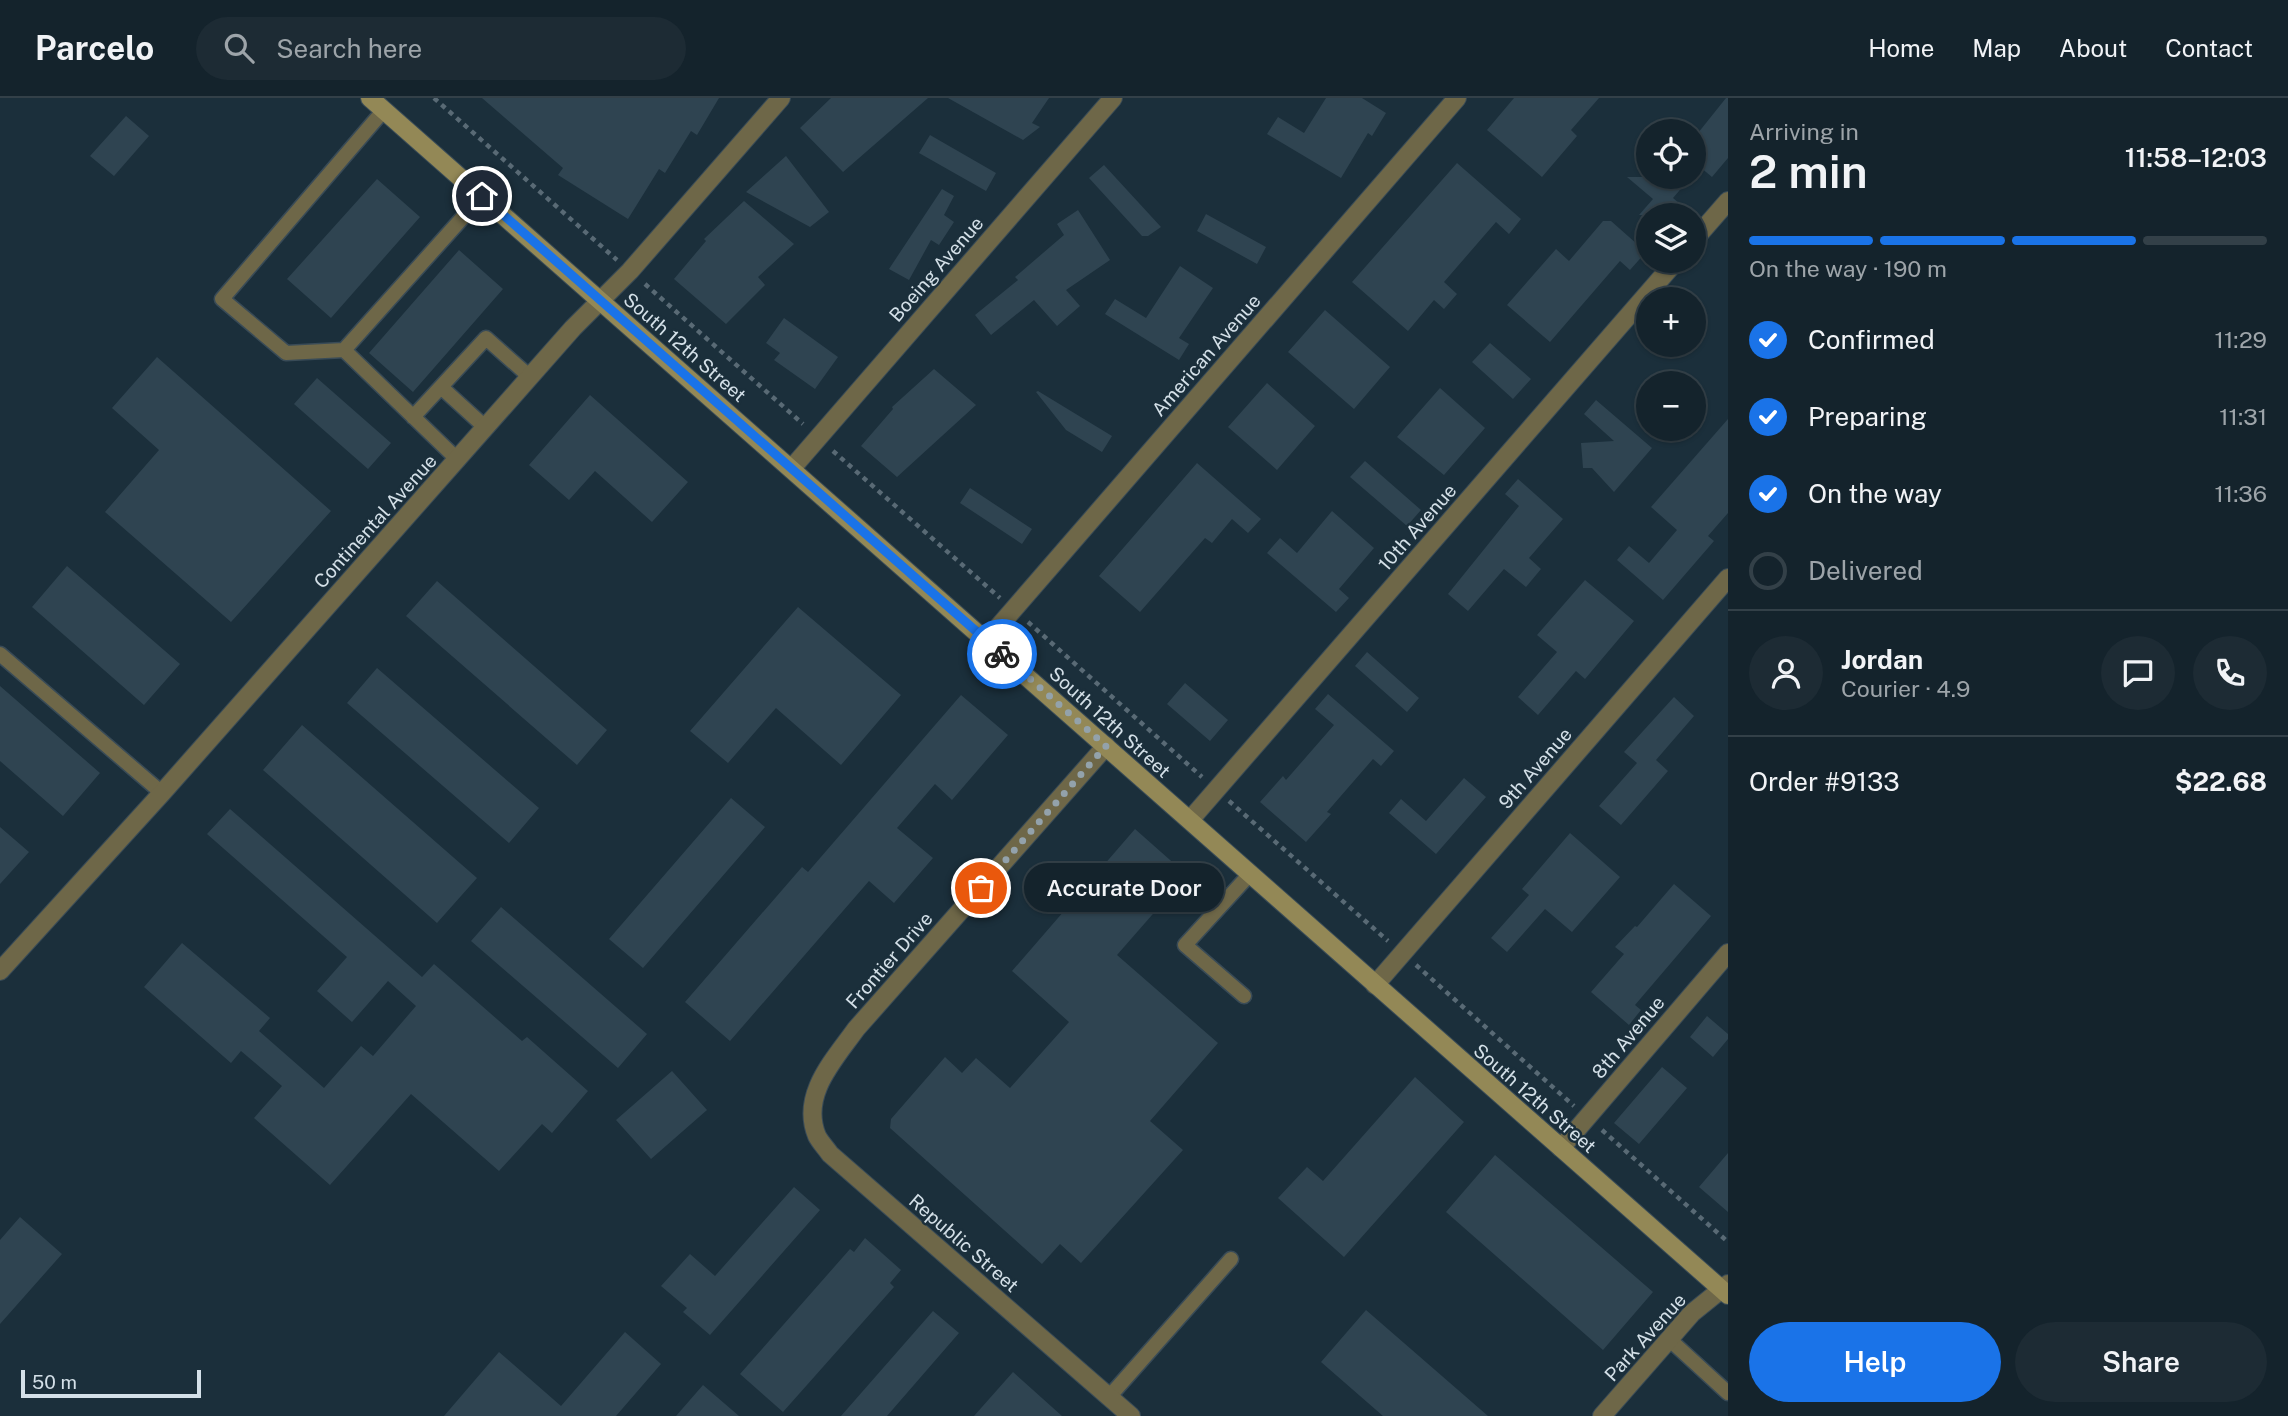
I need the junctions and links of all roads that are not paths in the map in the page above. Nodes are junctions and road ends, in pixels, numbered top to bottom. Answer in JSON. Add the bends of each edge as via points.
{"nodes":[{"id":1,"x":780,"y":98,"type":"edge"},
{"id":2,"x":1113,"y":98,"type":"edge"},
{"id":3,"x":1457,"y":98,"type":"edge"},
{"id":4,"x":377,"y":104,"type":"edge"},
{"id":5,"x":482,"y":196,"type":"junction"},
{"id":6,"x":1728,"y":201,"type":"edge"},
{"id":7,"x":1706,"y":226,"type":"edge"},
{"id":8,"x":1666,"y":273,"type":"edge"},
{"id":9,"x":601,"y":300,"type":"junction"},
{"id":10,"x":344,"y":350,"type":"junction"},
{"id":11,"x":530,"y":377,"type":"junction"},
{"id":12,"x":441,"y":387,"type":"junction"},
{"id":13,"x":413,"y":417,"type":"junction"},
{"id":14,"x":486,"y":428,"type":"junction"},
{"id":15,"x":458,"y":460,"type":"junction"},
{"id":16,"x":792,"y":468,"type":"junction"},
{"id":17,"x":1728,"y":578,"type":"edge"},
{"id":18,"x":987,"y":640,"type":"junction"},
{"id":19,"x":0,"y":654,"type":"edge"},
{"id":20,"x":1106,"y":746,"type":"junction"},
{"id":21,"x":162,"y":793,"type":"junction"},
{"id":22,"x":1190,"y":821,"type":"junction"},
{"id":23,"x":1250,"y":874,"type":"junction"},
{"id":24,"x":1728,"y":953,"type":"edge"},
{"id":25,"x":0,"y":971,"type":"edge"},
{"id":26,"x":1375,"y":985,"type":"junction"},
{"id":27,"x":1244,"y":996,"type":"dead end"},
{"id":28,"x":819,"y":1080,"type":"joint"},
{"id":29,"x":1561,"y":1148,"type":"junction"},
{"id":30,"x":1231,"y":1259,"type":"dead end"},
{"id":31,"x":1726,"y":1289,"type":"edge"},
{"id":32,"x":1669,"y":1339,"type":"junction"},
{"id":33,"x":1728,"y":1393,"type":"edge"},
{"id":34,"x":1109,"y":1397,"type":"junction"},
{"id":35,"x":1130,"y":1416,"type":"edge"},
{"id":36,"x":1602,"y":1416,"type":"edge"}],
"edges":[{"from":1,"to":9,"type":"street","name":"Continental Avenue"},
{"from":2,"to":16,"type":"street","name":"Boeing Avenue"},
{"from":3,"to":18,"type":"street","name":"American Avenue"},
{"from":4,"to":5,"type":"street","name":"South 12th Street"},
{"from":4,"to":10,"type":"lane","via":[[222,299],[286,353]]},
{"from":5,"to":9,"type":"street","name":"South 12th Street"},
{"from":5,"to":10,"type":"lane"},
{"from":6,"to":7,"type":"street"},
{"from":8,"to":22,"type":"street","name":"10th Avenue"},
{"from":9,"to":11,"type":"street","name":"Continental Avenue"},
{"from":9,"to":16,"type":"street","name":"South 12th Street"},
{"from":10,"to":13,"type":"lane"},
{"from":11,"to":12,"type":"lane","via":[[486,338]]},
{"from":11,"to":14,"type":"street","name":"Continental Avenue"},
{"from":12,"to":13,"type":"lane"},
{"from":12,"to":14,"type":"lane"},
{"from":13,"to":15,"type":"lane"},
{"from":14,"to":15,"type":"street","name":"Continental Avenue"},
{"from":15,"to":21,"type":"street","name":"Continental Avenue"},
{"from":16,"to":18,"type":"street","name":"South 12th Street"},
{"from":17,"to":26,"type":"street","name":"9th Avenue"},
{"from":18,"to":20,"type":"street","name":"South 12th Street"},
{"from":19,"to":21,"type":"lane"},
{"from":20,"to":22,"type":"street","name":"South 12th Street"},
{"from":20,"to":28,"type":"street","name":"Frontier Drive","via":[[856,1029]]},
{"from":21,"to":25,"type":"street","name":"Continental Avenue"},
{"from":22,"to":23,"type":"street","name":"South 12th Street"},
{"from":23,"to":26,"type":"street","name":"South 12th Street"},
{"from":23,"to":27,"type":"lane","via":[[1185,946]]},
{"from":24,"to":29,"type":"street","name":"8th Avenue"},
{"from":26,"to":29,"type":"street","name":"South 12th Street"},
{"from":28,"to":34,"type":"street","name":"Republic Street","via":[[812,1108],[817,1136],[830,1154]]},
{"from":29,"to":31,"type":"street","name":"South 12th Street"},
{"from":30,"to":34,"type":"lane"},
{"from":31,"to":32,"type":"street","name":"Park Avenue","via":[[1692,1313]]},
{"from":32,"to":33,"type":"lane"},
{"from":32,"to":36,"type":"street","name":"Park Avenue"},
{"from":34,"to":35,"type":"street","name":"Republic Street"}]}
